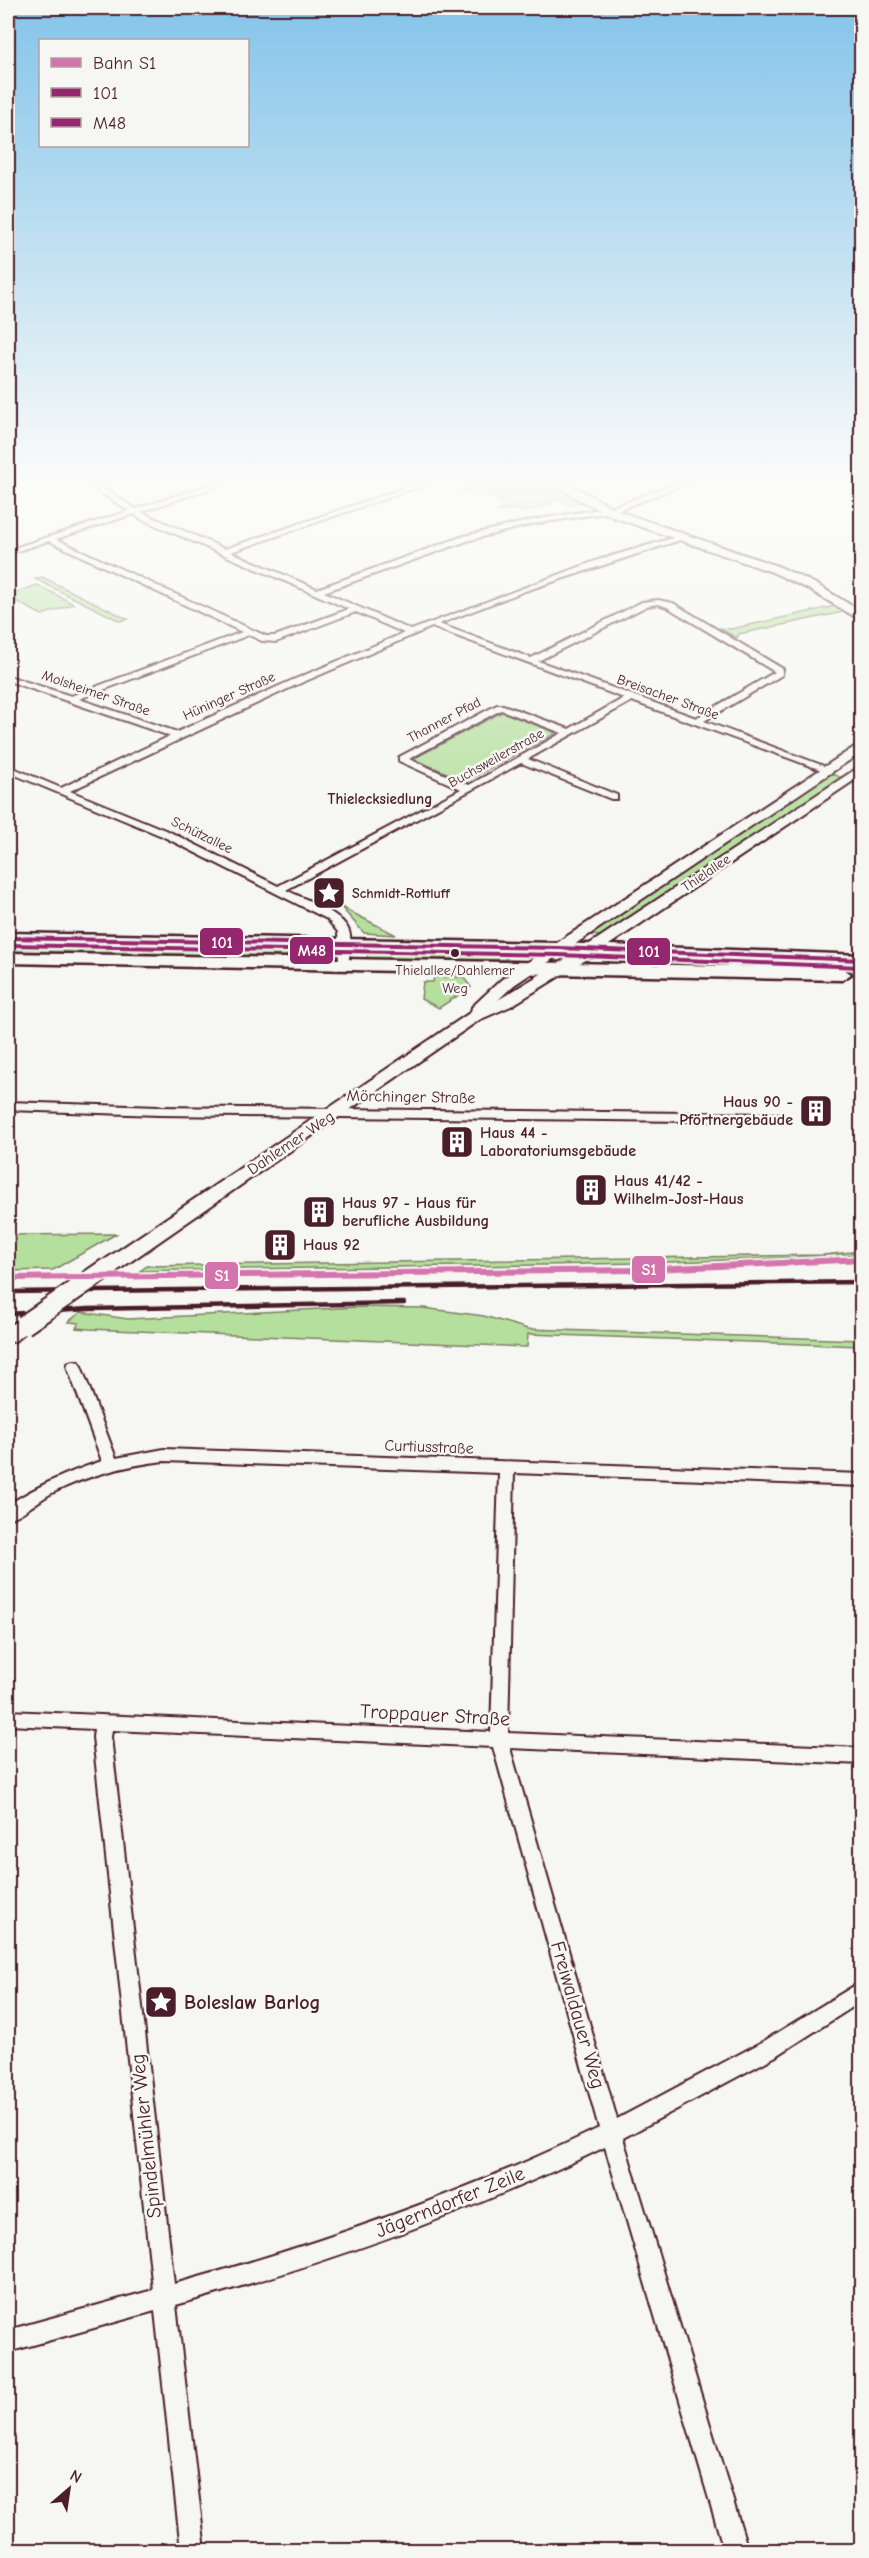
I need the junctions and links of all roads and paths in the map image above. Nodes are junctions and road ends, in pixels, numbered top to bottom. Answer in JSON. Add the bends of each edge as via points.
{"nodes":[{"id":1,"x":186,"y":602,"type":"edge"},
{"id":2,"x":340,"y":602,"type":"edge"},
{"id":3,"x":491,"y":602,"type":"edge"},
{"id":4,"x":656,"y":602,"type":"edge"},
{"id":5,"x":659,"y":602,"type":"edge"},
{"id":6,"x":835,"y":602,"type":"edge"},
{"id":7,"x":354,"y":609,"type":"junction"},
{"id":8,"x":861,"y":618,"type":"edge"},
{"id":9,"x":433,"y":625,"type":"junction"},
{"id":10,"x":249,"y":632,"type":"junction"},
{"id":11,"x":412,"y":633,"type":"junction"},
{"id":12,"x":531,"y":661,"type":"junction"},
{"id":13,"x":8,"y":678,"type":"edge"},
{"id":14,"x":630,"y":698,"type":"junction"},
{"id":15,"x":72,"y":699,"type":"junction"},
{"id":16,"x":696,"y":722,"type":"junction"},
{"id":17,"x":569,"y":732,"type":"junction"},
{"id":18,"x":176,"y":735,"type":"junction"},
{"id":19,"x":861,"y":746,"type":"edge"},
{"id":20,"x":521,"y":760,"type":"junction"},
{"id":21,"x":8,"y":769,"type":"edge"},
{"id":22,"x":827,"y":769,"type":"junction"},
{"id":23,"x":856,"y":773,"type":"edge"},
{"id":24,"x":469,"y":789,"type":"junction"},
{"id":25,"x":64,"y":790,"type":"junction"},
{"id":26,"x":614,"y":797,"type":"dead end"},
{"id":27,"x":279,"y":890,"type":"junction"},
{"id":28,"x":8,"y":938,"type":"edge"},
{"id":29,"x":346,"y":944,"type":"junction"},
{"id":30,"x":559,"y":948,"type":"junction"},
{"id":31,"x":591,"y":950,"type":"junction"},
{"id":32,"x":8,"y":958,"type":"edge"},
{"id":33,"x":861,"y":960,"type":"edge"},
{"id":34,"x":343,"y":964,"type":"junction"},
{"id":35,"x":530,"y":968,"type":"junction"},
{"id":36,"x":562,"y":968,"type":"junction"},
{"id":37,"x":861,"y":974,"type":"edge"},
{"id":38,"x":473,"y":1017,"type":"junction"},
{"id":39,"x":8,"y":1106,"type":"edge"},
{"id":40,"x":335,"y":1113,"type":"junction"},
{"id":41,"x":779,"y":1118,"type":"dead end"},
{"id":42,"x":16,"y":1330,"type":"edge"},
{"id":43,"x":74,"y":1366,"type":"dead end"},
{"id":44,"x":110,"y":1463,"type":"junction"},
{"id":45,"x":507,"y":1468,"type":"junction"},
{"id":46,"x":861,"y":1480,"type":"edge"},
{"id":47,"x":8,"y":1513,"type":"edge"},
{"id":48,"x":8,"y":1718,"type":"edge"},
{"id":49,"x":104,"y":1722,"type":"junction"},
{"id":50,"x":499,"y":1739,"type":"junction"},
{"id":51,"x":861,"y":1756,"type":"edge"},
{"id":52,"x":861,"y":1990,"type":"edge"},
{"id":53,"x":612,"y":2133,"type":"junction"},
{"id":54,"x":164,"y":2295,"type":"junction"},
{"id":55,"x":8,"y":2341,"type":"edge"},
{"id":56,"x":193,"y":2550,"type":"edge"},
{"id":57,"x":736,"y":2550,"type":"edge"}],
"edges":[{"from":1,"to":10,"type":"street"},
{"from":2,"to":7,"type":"street"},
{"from":3,"to":9,"type":"street","name":"Hüninger Straße"},
{"from":4,"to":12,"type":"street","via":[[645,604]]},
{"from":5,"to":16,"type":"street","via":[[779,669],[779,673]]},
{"from":6,"to":8,"type":"main road"},
{"from":7,"to":10,"type":"street","via":[[276,639]]},
{"from":7,"to":11,"type":"street"},
{"from":9,"to":11,"type":"street","name":"Hüninger Straße"},
{"from":9,"to":12,"type":"street","name":"Breisacher Straße"},
{"from":10,"to":15,"type":"street"},
{"from":11,"to":18,"type":"street","name":"Hüninger Straße"},
{"from":12,"to":14,"type":"street","name":"Breisacher Straße"},
{"from":13,"to":15,"type":"street","name":"Molsheimer Straße"},
{"from":14,"to":16,"type":"street","name":"Breisacher Straße"},
{"from":14,"to":17,"type":"street","name":"Buchsweilerstraße"},
{"from":15,"to":18,"type":"street","name":"Molsheimer Straße"},
{"from":16,"to":22,"type":"street","name":"Breisacher Straße"},
{"from":17,"to":20,"type":"street","name":"Buchsweilerstraße"},
{"from":17,"to":24,"type":"street","name":"Thanner Pfad","via":[[500,707],[402,759]]},
{"from":18,"to":25,"type":"street","name":"Hüninger Straße"},
{"from":19,"to":22,"type":"main road","name":"Thielallee"},
{"from":20,"to":24,"type":"street","name":"Buchsweilerstraße"},
{"from":20,"to":26,"type":"street"},
{"from":21,"to":25,"type":"street","name":"Schützallee"},
{"from":22,"to":23,"type":"main road","name":"Thielallee"},
{"from":22,"to":30,"type":"main road","name":"Thielallee"},
{"from":23,"to":31,"type":"main road","name":"Thielallee"},
{"from":24,"to":27,"type":"street","name":"Buchsweilerstraße"},
{"from":25,"to":27,"type":"street","name":"Schützallee","via":[[166,834]]},
{"from":27,"to":29,"type":"street","name":"Schützallee","via":[[339,922]]},
{"from":28,"to":29,"type":"main road"},
{"from":29,"to":30,"type":"main road"},
{"from":29,"to":34,"type":"street"},
{"from":30,"to":31,"type":"main road"},
{"from":30,"to":35,"type":"main road","name":"Dahlemer Weg"},
{"from":31,"to":33,"type":"main road"},
{"from":31,"to":36,"type":"main road","name":"Thielallee"},
{"from":32,"to":34,"type":"main road"},
{"from":34,"to":35,"type":"main road"},
{"from":35,"to":36,"type":"main road"},
{"from":35,"to":38,"type":"main road","name":"Dahlemer Weg","via":[[486,999]]},
{"from":36,"to":37,"type":"main road"},
{"from":36,"to":38,"type":"main road","name":"Dahlemer Weg"},
{"from":38,"to":40,"type":"main road","name":"Dahlemer Weg"},
{"from":39,"to":40,"type":"street","name":"Mörchinger Straße"},
{"from":40,"to":41,"type":"street","name":"Mörchinger Straße"},
{"from":40,"to":42,"type":"main road","name":"Dahlemer Weg","bridge":true},
{"from":43,"to":44,"type":"street"},
{"from":44,"to":45,"type":"street","name":"Curtiusstraße","via":[[165,1455]]},
{"from":44,"to":47,"type":"street","name":"Curtiusstraße","via":[[68,1478]]},
{"from":45,"to":46,"type":"street","name":"Curtiusstraße"},
{"from":45,"to":50,"type":"street","name":"Freiwaldauer Weg"},
{"from":48,"to":49,"type":"street","name":"Troppauer Straße"},
{"from":49,"to":50,"type":"street","name":"Troppauer Straße"},
{"from":49,"to":54,"type":"street","name":"Spindelmühler Weg","via":[[102,1737]]},
{"from":50,"to":51,"type":"street","name":"Troppauer Straße"},
{"from":50,"to":53,"type":"street","name":"Freiwaldauer Weg"},
{"from":52,"to":53,"type":"street","name":"Jägerndorfer Zeile","via":[[772,2048]]},
{"from":53,"to":54,"type":"street","name":"Jägerndorfer Zeile","via":[[387,2229]]},
{"from":53,"to":57,"type":"street","name":"Freiwaldauer Weg"},
{"from":54,"to":55,"type":"street","name":"Jägerndorfer Zeile"},
{"from":54,"to":56,"type":"street","name":"Spindelmühler Weg"}]}
